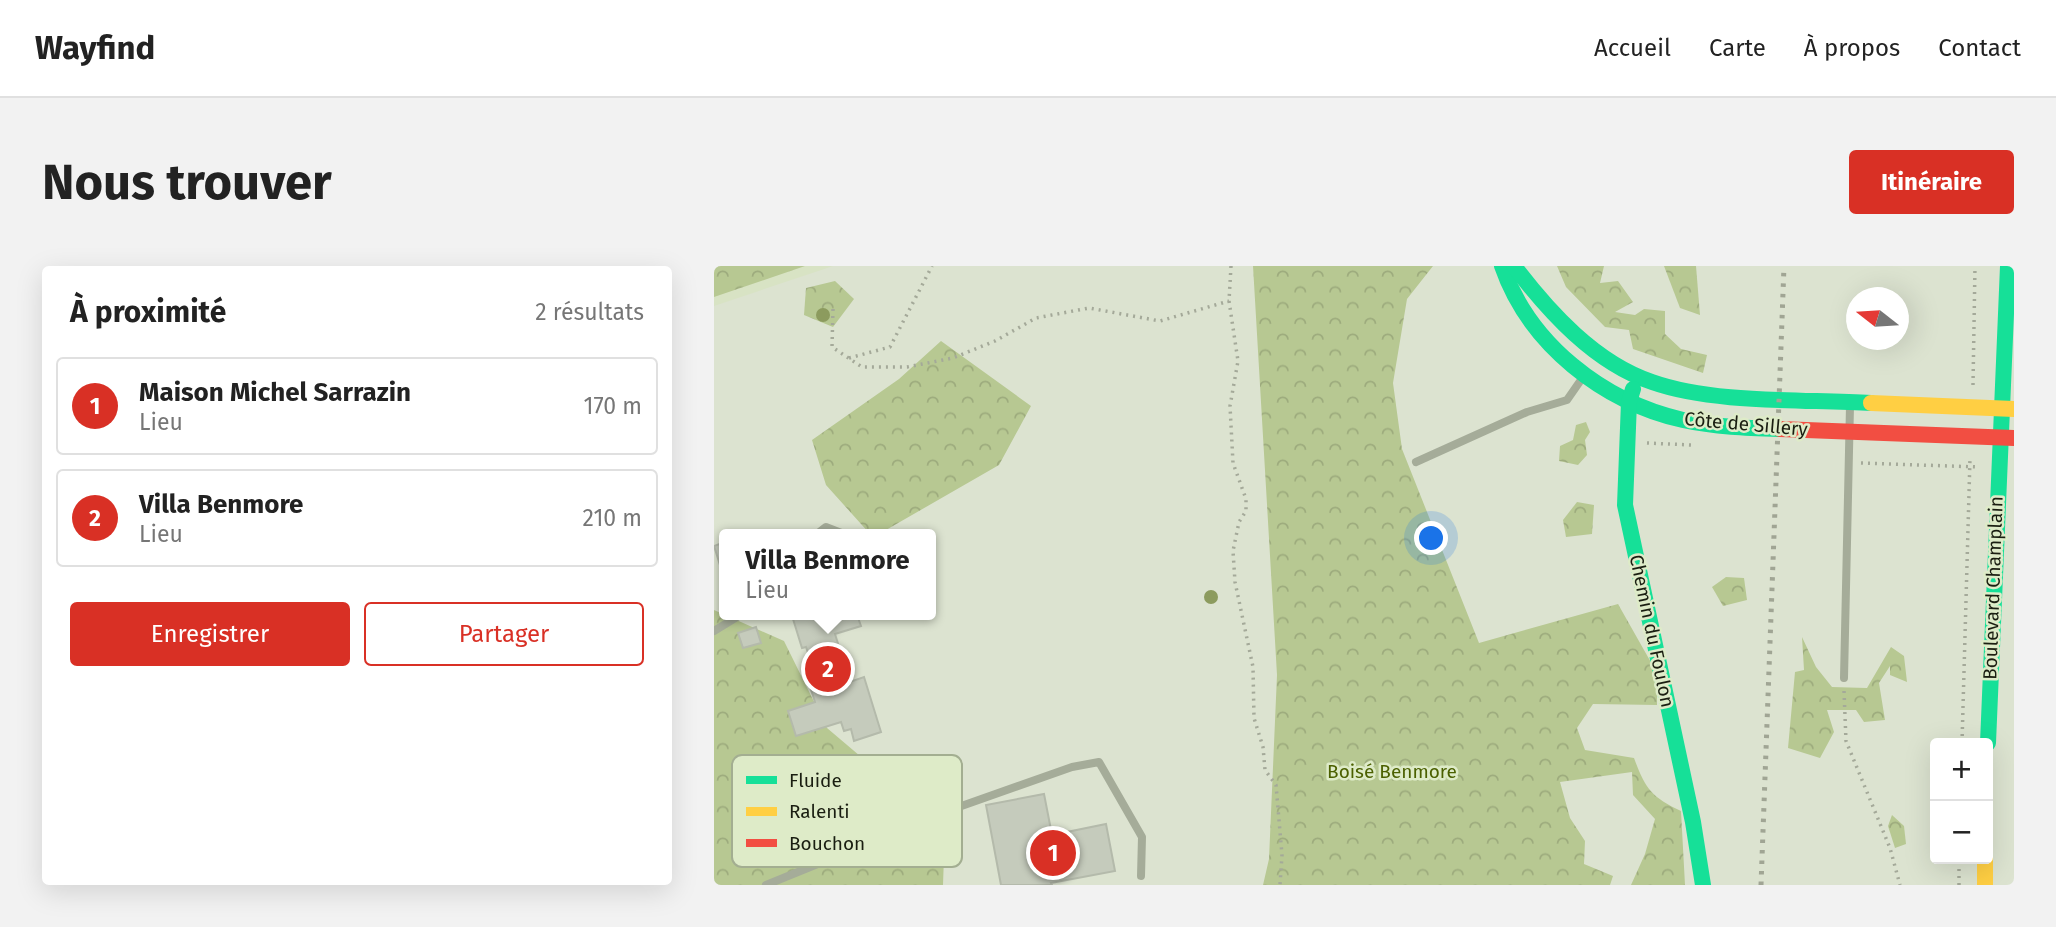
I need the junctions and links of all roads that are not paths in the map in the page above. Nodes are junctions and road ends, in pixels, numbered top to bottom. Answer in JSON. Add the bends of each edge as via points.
{"nodes":[{"id":1,"x":1502,"y":266,"type":"edge"},
{"id":2,"x":1514,"y":266,"type":"edge"},
{"id":3,"x":2008,"y":266,"type":"edge"},
{"id":4,"x":1585,"y":374,"type":"junction"},
{"id":5,"x":1638,"y":376,"type":"junction"},
{"id":6,"x":1629,"y":402,"type":"junction"},
{"id":7,"x":1851,"y":403,"type":"junction"},
{"id":8,"x":2008,"y":409,"type":"edge"},
{"id":9,"x":1849,"y":432,"type":"junction"},
{"id":10,"x":2007,"y":438,"type":"edge"},
{"id":11,"x":1416,"y":462,"type":"dead end"},
{"id":12,"x":732,"y":620,"type":"edge"},
{"id":13,"x":714,"y":631,"type":"edge"},
{"id":14,"x":1844,"y":678,"type":"road end"},
{"id":15,"x":1988,"y":738,"type":"edge"},
{"id":16,"x":962,"y":806,"type":"edge"},
{"id":17,"x":1985,"y":864,"type":"edge"},
{"id":18,"x":810,"y":867,"type":"edge"},
{"id":19,"x":1141,"y":876,"type":"dead end"},
{"id":20,"x":766,"y":885,"type":"edge"},
{"id":21,"x":1703,"y":885,"type":"edge"},
{"id":22,"x":1984,"y":885,"type":"edge"}],
"edges":[{"from":1,"to":4,"type":"street","name":"Côte de Sillery","via":[[1521,308],[1549,345]]},
{"from":2,"to":5,"type":"street","name":"Côte de Sillery","via":[[1561,321]]},
{"from":3,"to":8,"type":"street","name":"Boulevard Champlain","via":[[2003,386]]},
{"from":4,"to":6,"type":"street","name":"Côte de Sillery"},
{"from":4,"to":11,"type":"lane","via":[[1567,400],[1527,412]]},
{"from":5,"to":6,"type":"street","name":"Chemin du Foulon"},
{"from":5,"to":7,"type":"street","name":"Côte de Sillery","via":[[1734,397]]},
{"from":6,"to":9,"type":"street","name":"Côte de Sillery","via":[[1702,422]]},
{"from":6,"to":21,"type":"street","name":"Chemin du Foulon","via":[[1625,505]]},
{"from":7,"to":8,"type":"street","name":"Côte de Sillery"},
{"from":7,"to":9,"type":"lane"},
{"from":8,"to":10,"type":"street","name":"Boulevard Champlain"},
{"from":9,"to":10,"type":"street","name":"Côte de Sillery"},
{"from":9,"to":14,"type":"lane"},
{"from":10,"to":15,"type":"street","name":"Boulevard Champlain","via":[[1997,468]]},
{"from":12,"to":13,"type":"lane"},
{"from":16,"to":19,"type":"lane","via":[[1099,762],[1142,837]]},
{"from":17,"to":22,"type":"street"},
{"from":18,"to":20,"type":"lane"}]}
